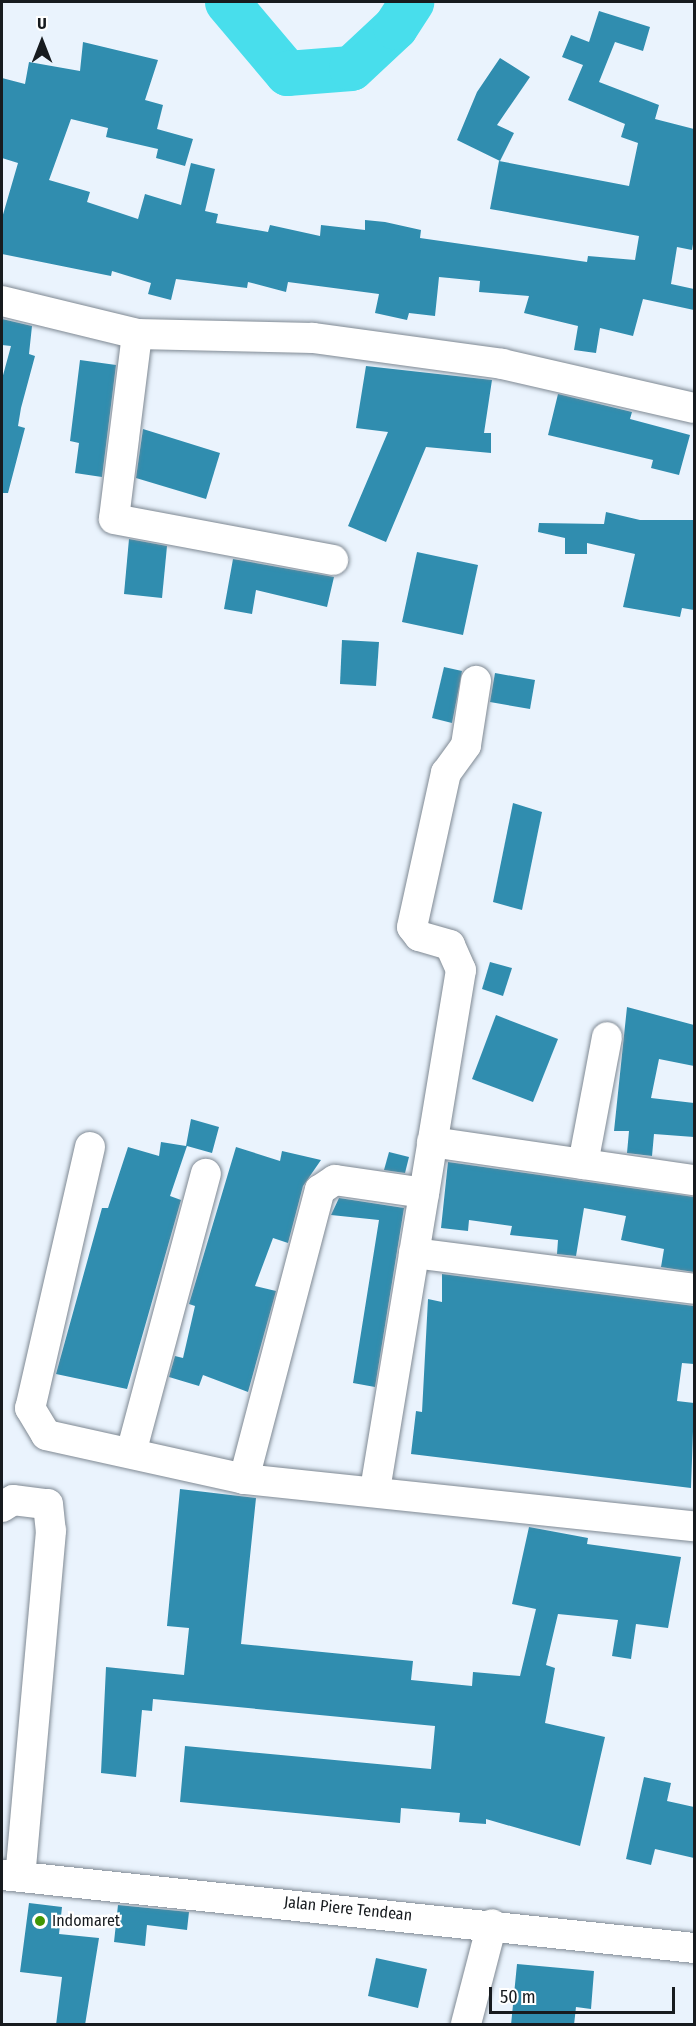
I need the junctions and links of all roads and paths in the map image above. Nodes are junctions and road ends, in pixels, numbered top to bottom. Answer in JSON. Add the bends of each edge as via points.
{"nodes":[{"id":1,"x":2,"y":301,"type":"edge"},
{"id":2,"x":137,"y":334,"type":"junction"},
{"id":3,"x":694,"y":408,"type":"edge"},
{"id":4,"x":333,"y":560,"type":"dead end"},
{"id":5,"x":476,"y":681,"type":"dead end"},
{"id":6,"x":607,"y":1036,"type":"dead end"},
{"id":7,"x":432,"y":1142,"type":"junction"},
{"id":8,"x":90,"y":1147,"type":"dead end"},
{"id":9,"x":583,"y":1164,"type":"junction"},
{"id":10,"x":206,"y":1174,"type":"dead end"},
{"id":11,"x":694,"y":1180,"type":"edge"},
{"id":12,"x":424,"y":1193,"type":"junction"},
{"id":13,"x":414,"y":1253,"type":"junction"},
{"id":14,"x":694,"y":1289,"type":"edge"},
{"id":15,"x":131,"y":1454,"type":"junction"},
{"id":16,"x":244,"y":1479,"type":"junction"},
{"id":17,"x":375,"y":1490,"type":"junction"},
{"id":18,"x":2,"y":1507,"type":"edge"},
{"id":19,"x":694,"y":1526,"type":"edge"},
{"id":20,"x":14,"y":1807,"type":"edge"},
{"id":21,"x":11,"y":1876,"type":"edge"},
{"id":22,"x":492,"y":1924,"type":"junction"},
{"id":23,"x":694,"y":1948,"type":"edge"},
{"id":24,"x":466,"y":2025,"type":"edge"}],
"edges":[{"from":1,"to":2,"type":"street"},
{"from":2,"to":3,"type":"street","via":[[313,338],[502,364]]},
{"from":2,"to":4,"type":"street","via":[[114,519]]},
{"from":5,"to":7,"type":"street","via":[[466,745],[446,773],[412,927],[419,936],[450,945],[461,970]]},
{"from":6,"to":9,"type":"street"},
{"from":7,"to":9,"type":"street"},
{"from":7,"to":12,"type":"street"},
{"from":8,"to":15,"type":"street","via":[[30,1408],[46,1435]]},
{"from":9,"to":11,"type":"street"},
{"from":10,"to":15,"type":"street"},
{"from":12,"to":13,"type":"street"},
{"from":12,"to":16,"type":"street","via":[[335,1180],[320,1190]]},
{"from":13,"to":14,"type":"street"},
{"from":13,"to":17,"type":"street"},
{"from":15,"to":16,"type":"street"},
{"from":16,"to":17,"type":"street"},
{"from":17,"to":19,"type":"street"},
{"from":18,"to":20,"type":"street","via":[[13,1500],[48,1504],[51,1531]]},
{"from":20,"to":21,"type":"street"},
{"from":21,"to":22,"type":"street","name":"Jalan Piere Tendean"},
{"from":22,"to":23,"type":"street","name":"Jalan Piere Tendean"},
{"from":22,"to":24,"type":"street"}]}
